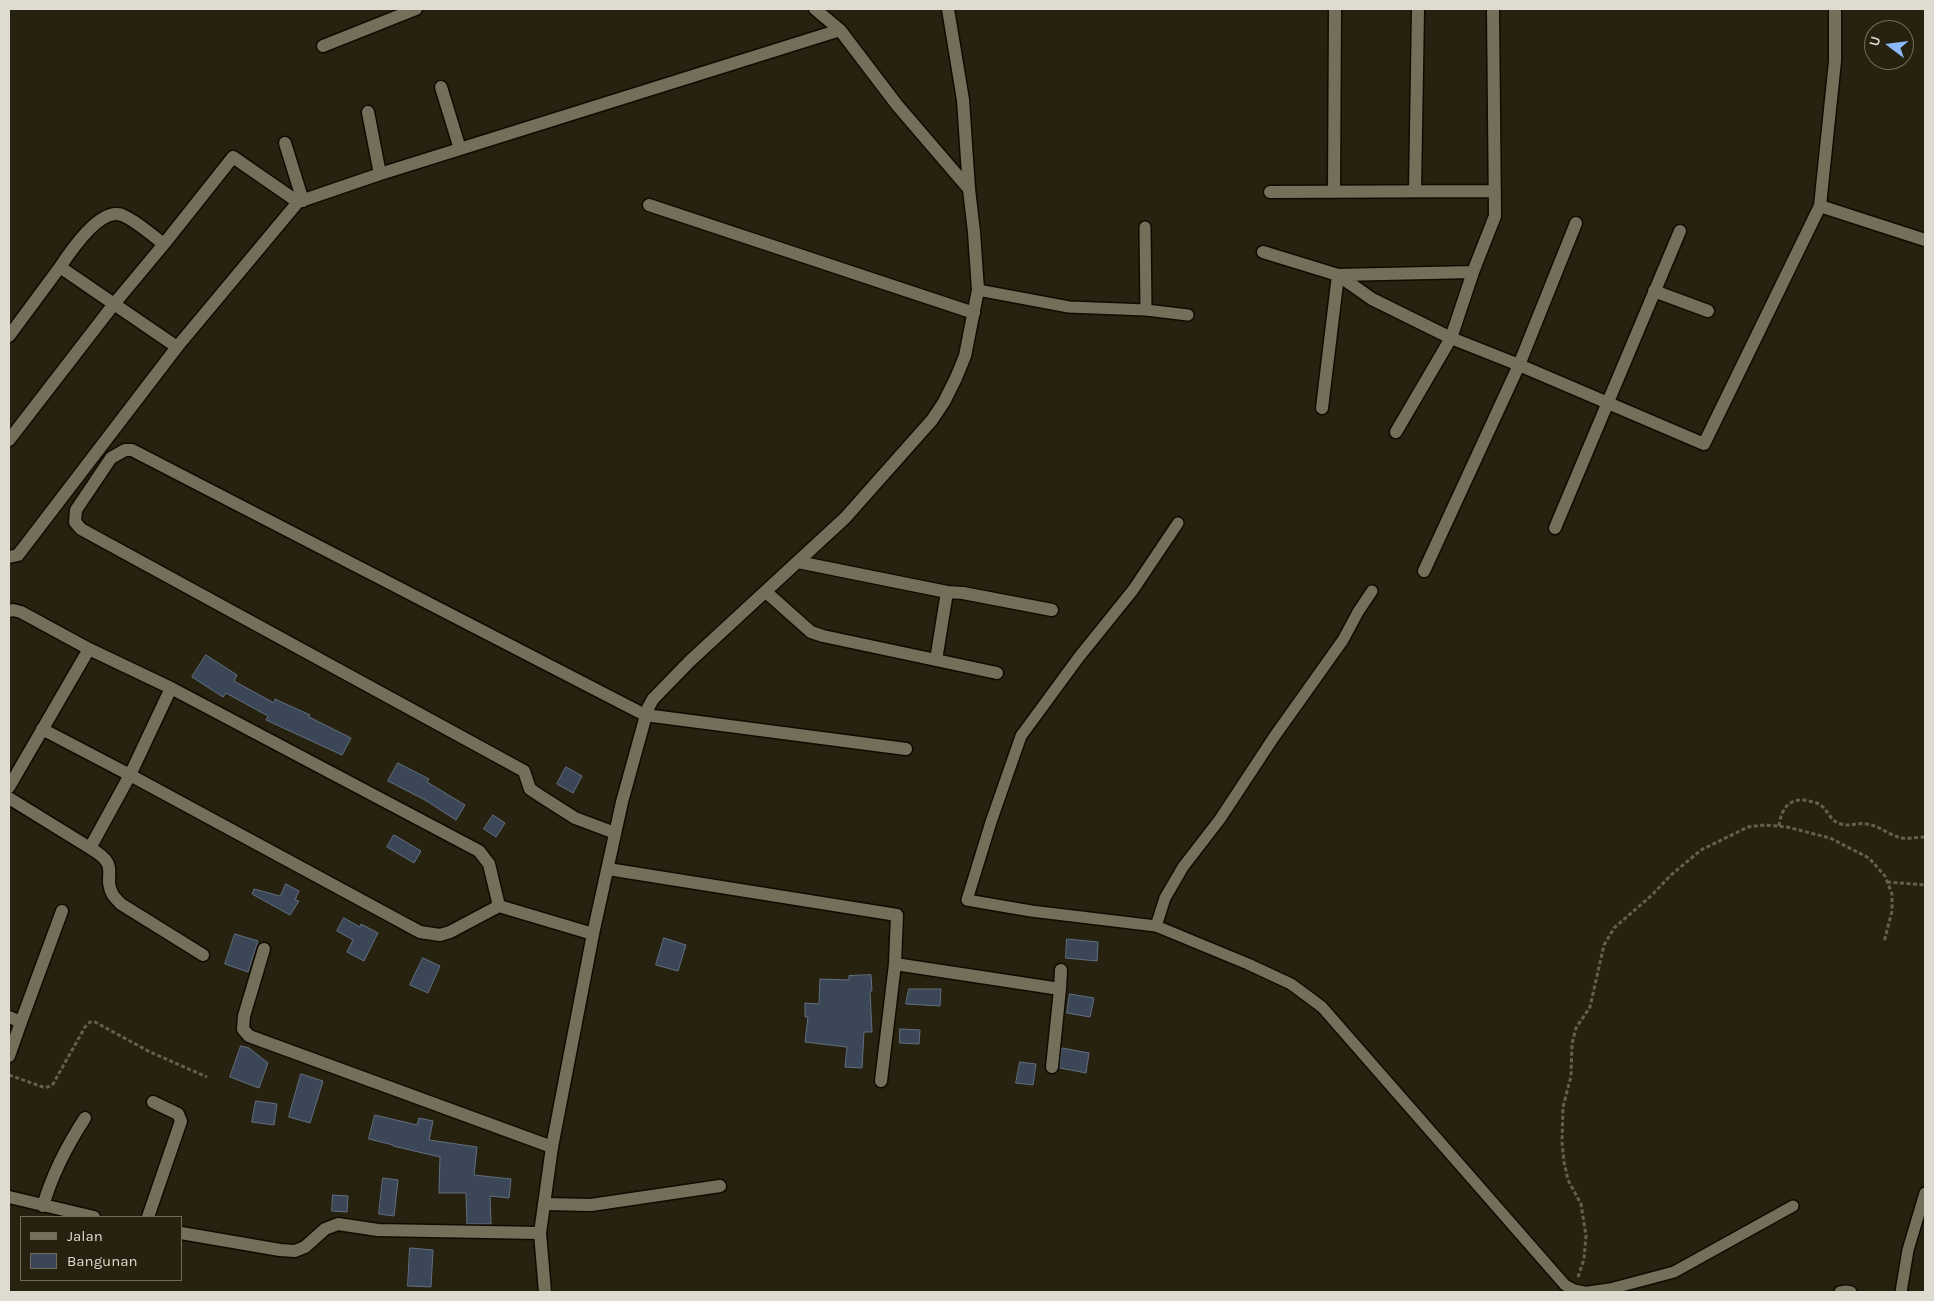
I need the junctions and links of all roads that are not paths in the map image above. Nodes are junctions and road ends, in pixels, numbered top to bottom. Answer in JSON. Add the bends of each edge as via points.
{"nodes":[{"id":1,"x":416,"y":9,"type":"edge"},
{"id":2,"x":814,"y":9,"type":"edge"},
{"id":3,"x":948,"y":9,"type":"edge"},
{"id":4,"x":1335,"y":9,"type":"edge"},
{"id":5,"x":1418,"y":9,"type":"edge"},
{"id":6,"x":1493,"y":9,"type":"edge"},
{"id":7,"x":1834,"y":9,"type":"edge"},
{"id":8,"x":840,"y":30,"type":"junction"},
{"id":9,"x":323,"y":46,"type":"dead end"},
{"id":10,"x":441,"y":87,"type":"dead end"},
{"id":11,"x":368,"y":112,"type":"dead end"},
{"id":12,"x":285,"y":143,"type":"dead end"},
{"id":13,"x":460,"y":149,"type":"junction"},
{"id":14,"x":380,"y":174,"type":"junction"},
{"id":15,"x":968,"y":189,"type":"junction"},
{"id":16,"x":1415,"y":191,"type":"junction"},
{"id":17,"x":1495,"y":191,"type":"junction"},
{"id":18,"x":1270,"y":192,"type":"dead end"},
{"id":19,"x":1334,"y":192,"type":"junction"},
{"id":20,"x":301,"y":202,"type":"junction"},
{"id":21,"x":649,"y":205,"type":"dead end"},
{"id":22,"x":1820,"y":206,"type":"junction"},
{"id":23,"x":1576,"y":223,"type":"dead end"},
{"id":24,"x":1145,"y":227,"type":"dead end"},
{"id":25,"x":1680,"y":231,"type":"dead end"},
{"id":26,"x":1925,"y":240,"type":"edge"},
{"id":27,"x":164,"y":244,"type":"junction"},
{"id":28,"x":1263,"y":252,"type":"dead end"},
{"id":29,"x":60,"y":267,"type":"junction"},
{"id":30,"x":1473,"y":272,"type":"junction"},
{"id":31,"x":1338,"y":275,"type":"junction"},
{"id":32,"x":978,"y":290,"type":"junction"},
{"id":33,"x":1654,"y":291,"type":"junction"},
{"id":34,"x":114,"y":304,"type":"junction"},
{"id":35,"x":1146,"y":310,"type":"junction"},
{"id":36,"x":1708,"y":311,"type":"dead end"},
{"id":37,"x":974,"y":313,"type":"junction"},
{"id":38,"x":1188,"y":315,"type":"dead end"},
{"id":39,"x":9,"y":336,"type":"edge"},
{"id":40,"x":1451,"y":338,"type":"junction"},
{"id":41,"x":177,"y":347,"type":"junction"},
{"id":42,"x":1519,"y":365,"type":"junction"},
{"id":43,"x":1606,"y":402,"type":"junction"},
{"id":44,"x":1322,"y":408,"type":"dead end"},
{"id":45,"x":1396,"y":432,"type":"dead end"},
{"id":46,"x":9,"y":440,"type":"edge"},
{"id":47,"x":1178,"y":523,"type":"dead end"},
{"id":48,"x":1555,"y":528,"type":"dead end"},
{"id":49,"x":9,"y":557,"type":"edge"},
{"id":50,"x":798,"y":562,"type":"junction"},
{"id":51,"x":1424,"y":571,"type":"dead end"},
{"id":52,"x":1372,"y":591,"type":"dead end"},
{"id":53,"x":766,"y":592,"type":"junction"},
{"id":54,"x":948,"y":592,"type":"junction"},
{"id":55,"x":1052,"y":610,"type":"dead end"},
{"id":56,"x":9,"y":611,"type":"edge"},
{"id":57,"x":89,"y":649,"type":"junction"},
{"id":58,"x":936,"y":660,"type":"junction"},
{"id":59,"x":997,"y":673,"type":"dead end"},
{"id":60,"x":171,"y":688,"type":"junction"},
{"id":61,"x":644,"y":715,"type":"junction"},
{"id":62,"x":42,"y":729,"type":"junction"},
{"id":63,"x":906,"y":749,"type":"dead end"},
{"id":64,"x":130,"y":775,"type":"junction"},
{"id":65,"x":9,"y":787,"type":"edge"},
{"id":66,"x":9,"y":798,"type":"edge"},
{"id":67,"x":615,"y":834,"type":"junction"},
{"id":68,"x":90,"y":848,"type":"junction"},
{"id":69,"x":608,"y":869,"type":"junction"},
{"id":70,"x":499,"y":906,"type":"junction"},
{"id":71,"x":62,"y":911,"type":"dead end"},
{"id":72,"x":1156,"y":926,"type":"junction"},
{"id":73,"x":593,"y":934,"type":"junction"},
{"id":74,"x":264,"y":949,"type":"dead end"},
{"id":75,"x":203,"y":955,"type":"dead end"},
{"id":76,"x":895,"y":964,"type":"junction"},
{"id":77,"x":1061,"y":970,"type":"dead end"},
{"id":78,"x":1060,"y":989,"type":"junction"},
{"id":79,"x":9,"y":1017,"type":"edge"},
{"id":80,"x":21,"y":1022,"type":"junction"},
{"id":81,"x":9,"y":1056,"type":"edge"},
{"id":82,"x":1052,"y":1067,"type":"dead end"},
{"id":83,"x":881,"y":1081,"type":"dead end"},
{"id":84,"x":153,"y":1102,"type":"dead end"},
{"id":85,"x":85,"y":1118,"type":"dead end"},
{"id":86,"x":552,"y":1147,"type":"junction"},
{"id":87,"x":720,"y":1186,"type":"dead end"},
{"id":88,"x":1925,"y":1193,"type":"edge"},
{"id":89,"x":9,"y":1197,"type":"edge"},
{"id":90,"x":544,"y":1204,"type":"junction"},
{"id":91,"x":43,"y":1206,"type":"junction"},
{"id":92,"x":1793,"y":1206,"type":"dead end"},
{"id":93,"x":89,"y":1216,"type":"edge"},
{"id":94,"x":148,"y":1216,"type":"edge"},
{"id":95,"x":540,"y":1233,"type":"junction"},
{"id":96,"x":182,"y":1234,"type":"edge"},
{"id":97,"x":545,"y":1292,"type":"edge"},
{"id":98,"x":1579,"y":1292,"type":"edge"},
{"id":99,"x":1840,"y":1292,"type":"edge"},
{"id":100,"x":1851,"y":1292,"type":"edge"},
{"id":101,"x":1901,"y":1292,"type":"edge"}],
"edges":[{"from":1,"to":9,"type":"street"},
{"from":2,"to":8,"type":"street"},
{"from":3,"to":15,"type":"street","via":[[963,100]]},
{"from":4,"to":19,"type":"street"},
{"from":5,"to":16,"type":"street"},
{"from":6,"to":17,"type":"street"},
{"from":7,"to":22,"type":"street","via":[[1835,61]]},
{"from":8,"to":13,"type":"street"},
{"from":8,"to":15,"type":"street","via":[[897,105]]},
{"from":10,"to":13,"type":"street"},
{"from":11,"to":14,"type":"street"},
{"from":12,"to":20,"type":"street"},
{"from":13,"to":14,"type":"street"},
{"from":14,"to":20,"type":"street"},
{"from":15,"to":32,"type":"street"},
{"from":16,"to":17,"type":"street"},
{"from":16,"to":19,"type":"street"},
{"from":17,"to":30,"type":"street","via":[[1495,216]]},
{"from":18,"to":19,"type":"street"},
{"from":20,"to":27,"type":"street","via":[[233,157]]},
{"from":20,"to":41,"type":"street"},
{"from":21,"to":37,"type":"street"},
{"from":22,"to":26,"type":"street"},
{"from":22,"to":43,"type":"street","via":[[1704,444]]},
{"from":23,"to":42,"type":"street"},
{"from":24,"to":35,"type":"lane"},
{"from":25,"to":33,"type":"street"},
{"from":27,"to":29,"type":"street","via":[[121,215],[109,215],[78,241]]},
{"from":27,"to":34,"type":"street"},
{"from":28,"to":31,"type":"street"},
{"from":29,"to":34,"type":"street"},
{"from":29,"to":39,"type":"street"},
{"from":30,"to":31,"type":"street"},
{"from":30,"to":40,"type":"street"},
{"from":31,"to":40,"type":"street","via":[[1372,298]]},
{"from":31,"to":44,"type":"street"},
{"from":32,"to":35,"type":"lane","via":[[1069,307]]},
{"from":32,"to":37,"type":"street"},
{"from":33,"to":36,"type":"street"},
{"from":33,"to":43,"type":"street"},
{"from":34,"to":41,"type":"street"},
{"from":34,"to":46,"type":"street"},
{"from":35,"to":38,"type":"lane"},
{"from":37,"to":50,"type":"street","via":[[965,356],[932,420],[845,518]]},
{"from":40,"to":42,"type":"street"},
{"from":40,"to":45,"type":"street"},
{"from":41,"to":49,"type":"street","via":[[18,555]]},
{"from":42,"to":43,"type":"street"},
{"from":42,"to":51,"type":"street"},
{"from":43,"to":48,"type":"street"},
{"from":47,"to":72,"type":"lane","via":[[1134,590],[1021,736],[967,900]]},
{"from":50,"to":53,"type":"street"},
{"from":50,"to":54,"type":"street"},
{"from":52,"to":72,"type":"lane","via":[[1343,640],[1220,819],[1183,867],[1165,898]]},
{"from":53,"to":58,"type":"street","via":[[811,632]]},
{"from":53,"to":61,"type":"street","via":[[690,660],[653,699]]},
{"from":54,"to":55,"type":"street"},
{"from":54,"to":58,"type":"street"},
{"from":56,"to":57,"type":"street","via":[[21,612]]},
{"from":57,"to":60,"type":"street"},
{"from":57,"to":62,"type":"street"},
{"from":58,"to":59,"type":"street"},
{"from":60,"to":64,"type":"street"},
{"from":60,"to":70,"type":"street","via":[[479,851],[488,864]]},
{"from":61,"to":63,"type":"street"},
{"from":61,"to":67,"type":"street"},
{"from":61,"to":67,"type":"street","via":[[132,450],[111,458],[76,510],[75,522],[81,529],[524,770],[530,789],[542,798],[575,818]]},
{"from":62,"to":64,"type":"street"},
{"from":62,"to":65,"type":"street"},
{"from":64,"to":68,"type":"street"},
{"from":64,"to":70,"type":"street","via":[[420,932],[440,935],[450,932]]},
{"from":66,"to":68,"type":"street"},
{"from":67,"to":69,"type":"street"},
{"from":68,"to":75,"type":"street","via":[[108,862],[113,895],[121,904]]},
{"from":69,"to":73,"type":"street"},
{"from":69,"to":76,"type":"street","via":[[897,915]]},
{"from":70,"to":73,"type":"street"},
{"from":71,"to":80,"type":"street"},
{"from":72,"to":98,"type":"lane","via":[[1291,984],[1322,1007],[1561,1280]]},
{"from":73,"to":86,"type":"street"},
{"from":74,"to":86,"type":"street","via":[[244,1016],[243,1029],[249,1036]]},
{"from":76,"to":78,"type":"street"},
{"from":76,"to":83,"type":"street"},
{"from":77,"to":78,"type":"street"},
{"from":78,"to":82,"type":"street"},
{"from":79,"to":80,"type":"street"},
{"from":80,"to":81,"type":"street"},
{"from":84,"to":94,"type":"street","via":[[178,1114],[181,1121]]},
{"from":85,"to":91,"type":"street","via":[[48,1189]]},
{"from":86,"to":90,"type":"street"},
{"from":87,"to":90,"type":"street","via":[[591,1205]]},
{"from":88,"to":101,"type":"lane","via":[[1904,1266]]},
{"from":89,"to":91,"type":"street"},
{"from":90,"to":95,"type":"street"},
{"from":91,"to":93,"type":"street"},
{"from":92,"to":98,"type":"lane","via":[[1674,1272],[1610,1289]]},
{"from":95,"to":96,"type":"street","via":[[378,1230],[338,1224],[325,1229],[305,1247],[295,1250]]},
{"from":95,"to":97,"type":"street"},
{"from":99,"to":100,"type":"lane"}]}
